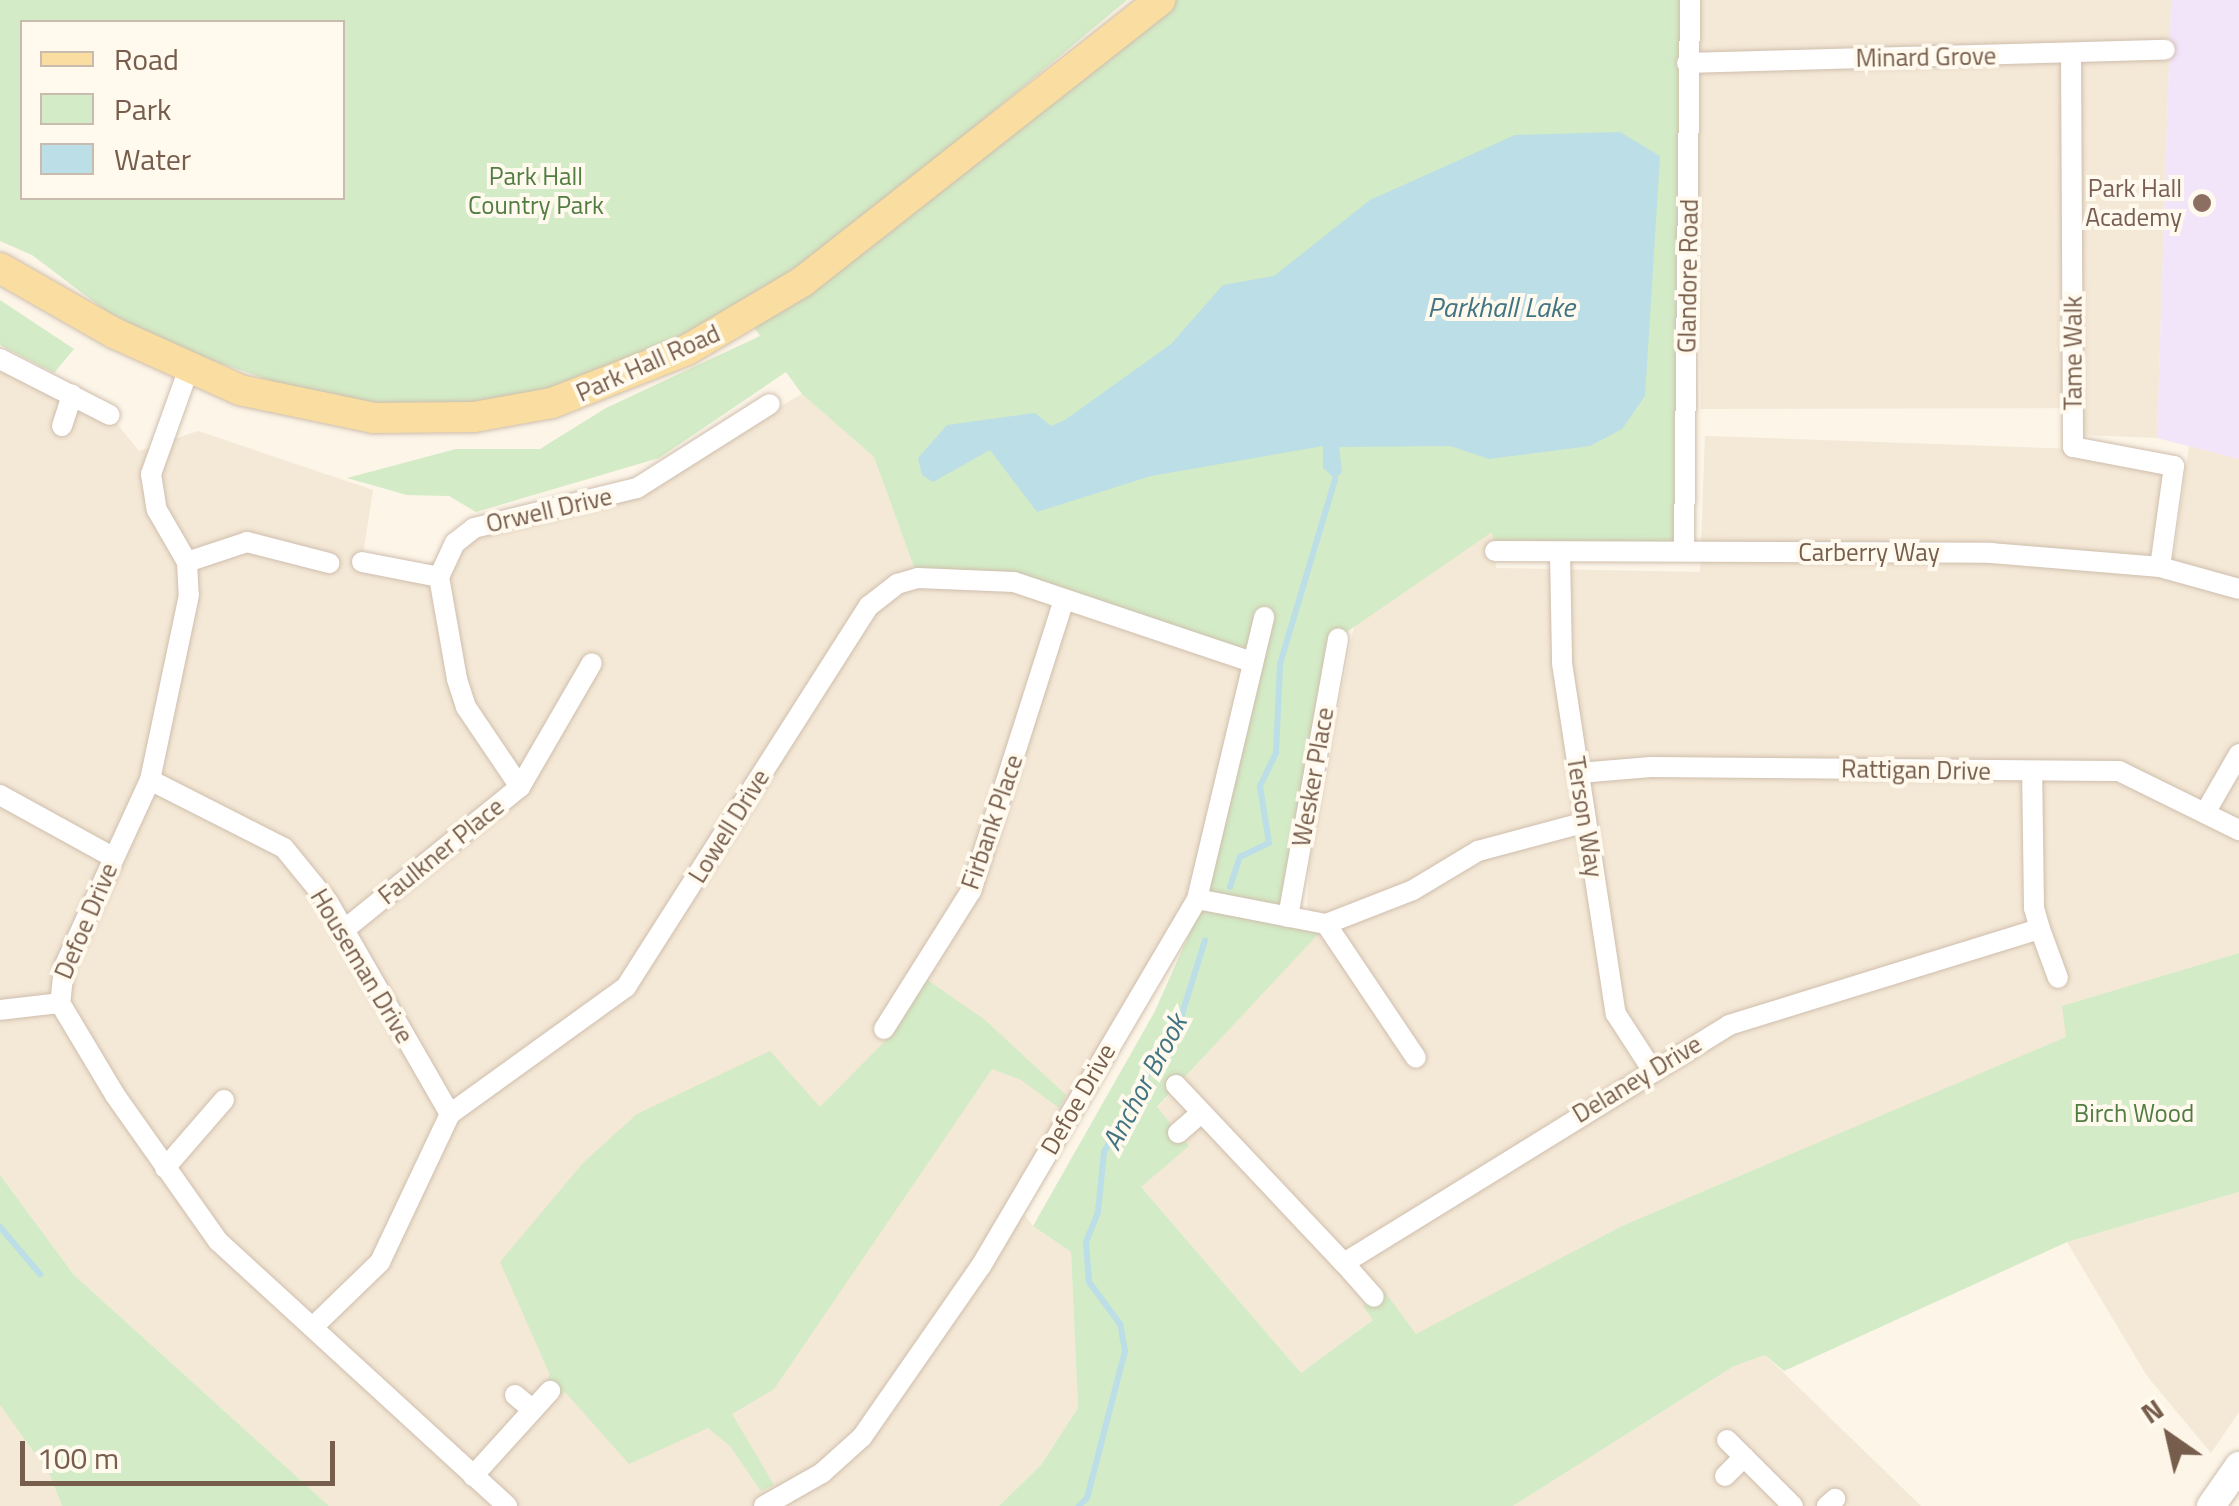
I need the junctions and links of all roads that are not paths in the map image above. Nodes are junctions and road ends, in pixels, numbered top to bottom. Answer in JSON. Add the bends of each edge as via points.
{"nodes":[{"id":1,"x":1160,"y":0,"type":"edge"},
{"id":2,"x":1690,"y":0,"type":"edge"},
{"id":3,"x":2165,"y":50,"type":"dead end"},
{"id":4,"x":2071,"y":53,"type":"junction"},
{"id":5,"x":1687,"y":63,"type":"junction"},
{"id":6,"x":0,"y":268,"type":"edge"},
{"id":7,"x":0,"y":359,"type":"edge"},
{"id":8,"x":188,"y":368,"type":"junction"},
{"id":9,"x":72,"y":396,"type":"junction"},
{"id":10,"x":770,"y":404,"type":"dead end"},
{"id":11,"x":110,"y":414,"type":"dead end"},
{"id":12,"x":62,"y":426,"type":"dead end"},
{"id":13,"x":1684,"y":551,"type":"junction"},
{"id":14,"x":1495,"y":552,"type":"dead end"},
{"id":15,"x":1560,"y":554,"type":"junction"},
{"id":16,"x":186,"y":562,"type":"junction"},
{"id":17,"x":329,"y":562,"type":"dead end"},
{"id":18,"x":362,"y":562,"type":"dead end"},
{"id":19,"x":2160,"y":567,"type":"junction"},
{"id":20,"x":439,"y":577,"type":"junction"},
{"id":21,"x":2239,"y":589,"type":"edge"},
{"id":22,"x":1064,"y":599,"type":"junction"},
{"id":23,"x":1264,"y":617,"type":"dead end"},
{"id":24,"x":1338,"y":638,"type":"dead end"},
{"id":25,"x":592,"y":662,"type":"dead end"},
{"id":26,"x":1252,"y":662,"type":"junction"},
{"id":27,"x":2239,"y":754,"type":"edge"},
{"id":28,"x":2032,"y":771,"type":"junction"},
{"id":29,"x":1579,"y":773,"type":"junction"},
{"id":30,"x":150,"y":780,"type":"junction"},
{"id":31,"x":520,"y":787,"type":"junction"},
{"id":32,"x":0,"y":795,"type":"edge"},
{"id":33,"x":2205,"y":813,"type":"junction"},
{"id":34,"x":1586,"y":822,"type":"junction"},
{"id":35,"x":2239,"y":830,"type":"edge"},
{"id":36,"x":113,"y":857,"type":"junction"},
{"id":37,"x":1198,"y":899,"type":"junction"},
{"id":38,"x":1288,"y":916,"type":"junction"},
{"id":39,"x":1326,"y":924,"type":"junction"},
{"id":40,"x":2040,"y":929,"type":"junction"},
{"id":41,"x":344,"y":930,"type":"junction"},
{"id":42,"x":2058,"y":978,"type":"dead end"},
{"id":43,"x":60,"y":1002,"type":"junction"},
{"id":44,"x":0,"y":1010,"type":"edge"},
{"id":45,"x":884,"y":1029,"type":"dead end"},
{"id":46,"x":1416,"y":1058,"type":"dead end"},
{"id":47,"x":1651,"y":1068,"type":"junction"},
{"id":48,"x":1176,"y":1086,"type":"dead end"},
{"id":49,"x":224,"y":1100,"type":"dead end"},
{"id":50,"x":450,"y":1114,"type":"junction"},
{"id":51,"x":1200,"y":1114,"type":"junction"},
{"id":52,"x":1178,"y":1133,"type":"dead end"},
{"id":53,"x":164,"y":1168,"type":"junction"},
{"id":54,"x":1344,"y":1263,"type":"junction"},
{"id":55,"x":1374,"y":1297,"type":"dead end"},
{"id":56,"x":314,"y":1326,"type":"junction"},
{"id":57,"x":550,"y":1392,"type":"dead end"},
{"id":58,"x":515,"y":1395,"type":"dead end"},
{"id":59,"x":533,"y":1410,"type":"junction"},
{"id":60,"x":1727,"y":1440,"type":"dead end"},
{"id":61,"x":1744,"y":1457,"type":"junction"},
{"id":62,"x":2239,"y":1466,"type":"edge"},
{"id":63,"x":473,"y":1476,"type":"junction"},
{"id":64,"x":1725,"y":1476,"type":"dead end"},
{"id":65,"x":507,"y":1506,"type":"edge"},
{"id":66,"x":764,"y":1506,"type":"edge"},
{"id":67,"x":1794,"y":1506,"type":"edge"},
{"id":68,"x":2211,"y":1506,"type":"edge"}],
"edges":[{"from":1,"to":8,"type":"main road","name":"Park Hall Road","via":[[802,282],[687,350],[611,384],[474,418],[374,418],[240,390]]},
{"from":2,"to":5,"type":"street","name":"Glandore Road"},
{"from":3,"to":4,"type":"street","name":"Minard Grove"},
{"from":4,"to":5,"type":"street","name":"Minard Grove"},
{"from":4,"to":19,"type":"street","name":"Tame Walk","via":[[2072,447],[2174,466]]},
{"from":5,"to":13,"type":"street","name":"Glandore Road"},
{"from":6,"to":8,"type":"main road","name":"Park Hall Road"},
{"from":7,"to":9,"type":"street"},
{"from":8,"to":16,"type":"street","name":"Defoe Drive","via":[[151,474],[158,510]]},
{"from":9,"to":11,"type":"street"},
{"from":9,"to":12,"type":"street"},
{"from":10,"to":20,"type":"street","name":"Orwell Drive","via":[[637,488],[474,528],[455,544]]},
{"from":13,"to":15,"type":"street","name":"Carberry Way"},
{"from":13,"to":19,"type":"street","name":"Carberry Way","via":[[1990,553]]},
{"from":14,"to":15,"type":"street","name":"Carberry Way"},
{"from":15,"to":29,"type":"street","name":"Terson Way","via":[[1562,663]]},
{"from":16,"to":17,"type":"street","via":[[246,542]]},
{"from":16,"to":30,"type":"street","name":"Defoe Drive","via":[[189,595]]},
{"from":18,"to":20,"type":"street"},
{"from":19,"to":21,"type":"street","name":"Carberry Way"},
{"from":20,"to":31,"type":"street","via":[[466,707]]},
{"from":22,"to":26,"type":"street","name":"Lowell Drive"},
{"from":22,"to":45,"type":"street","name":"Firbank Place","via":[[971,891]]},
{"from":22,"to":50,"type":"street","name":"Lowell Drive","via":[[1014,582],[918,578],[897,584],[869,606],[626,988]]},
{"from":23,"to":26,"type":"street","name":"Defoe Drive"},
{"from":24,"to":38,"type":"street","name":"Wesker Place"},
{"from":25,"to":31,"type":"street","name":"Faulkner Place"},
{"from":26,"to":37,"type":"street","name":"Defoe Drive"},
{"from":27,"to":33,"type":"street"},
{"from":28,"to":29,"type":"street","name":"Rattigan Drive","via":[[1651,766]]},
{"from":28,"to":33,"type":"street","name":"Rattigan Drive","via":[[2119,771]]},
{"from":28,"to":40,"type":"street"},
{"from":29,"to":34,"type":"street","name":"Terson Way"},
{"from":30,"to":36,"type":"street","name":"Defoe Drive"},
{"from":30,"to":41,"type":"street","name":"Houseman Drive","via":[[284,848]]},
{"from":31,"to":41,"type":"street","name":"Faulkner Place"},
{"from":32,"to":36,"type":"street"},
{"from":33,"to":35,"type":"street","name":"Rattigan Drive"},
{"from":34,"to":39,"type":"street","via":[[1488,848],[1413,890]]},
{"from":34,"to":47,"type":"street","name":"Terson Way","via":[[1616,1014]]},
{"from":36,"to":43,"type":"street","name":"Defoe Drive","via":[[64,968]]},
{"from":37,"to":38,"type":"street"},
{"from":37,"to":66,"type":"street","name":"Defoe Drive","via":[[981,1266],[862,1437],[822,1473]]},
{"from":38,"to":39,"type":"street"},
{"from":39,"to":46,"type":"street"},
{"from":40,"to":42,"type":"street"},
{"from":40,"to":47,"type":"street","name":"Delaney Drive","via":[[1729,1025]]},
{"from":41,"to":50,"type":"street","name":"Houseman Drive"},
{"from":43,"to":44,"type":"street"},
{"from":43,"to":53,"type":"street","name":"Defoe Drive"},
{"from":47,"to":54,"type":"street","name":"Delaney Drive"},
{"from":48,"to":51,"type":"street"},
{"from":49,"to":53,"type":"street"},
{"from":50,"to":56,"type":"street","name":"Lowell Drive","via":[[380,1262]]},
{"from":51,"to":52,"type":"street"},
{"from":51,"to":54,"type":"street"},
{"from":53,"to":56,"type":"street","name":"Defoe Drive","via":[[218,1241]]},
{"from":54,"to":55,"type":"street"},
{"from":56,"to":63,"type":"street","name":"Defoe Drive"},
{"from":57,"to":59,"type":"street"},
{"from":58,"to":59,"type":"street"},
{"from":59,"to":63,"type":"street"},
{"from":60,"to":61,"type":"street"},
{"from":61,"to":64,"type":"street"},
{"from":61,"to":67,"type":"street"},
{"from":62,"to":68,"type":"street"},
{"from":63,"to":65,"type":"street","name":"Defoe Drive"}]}
